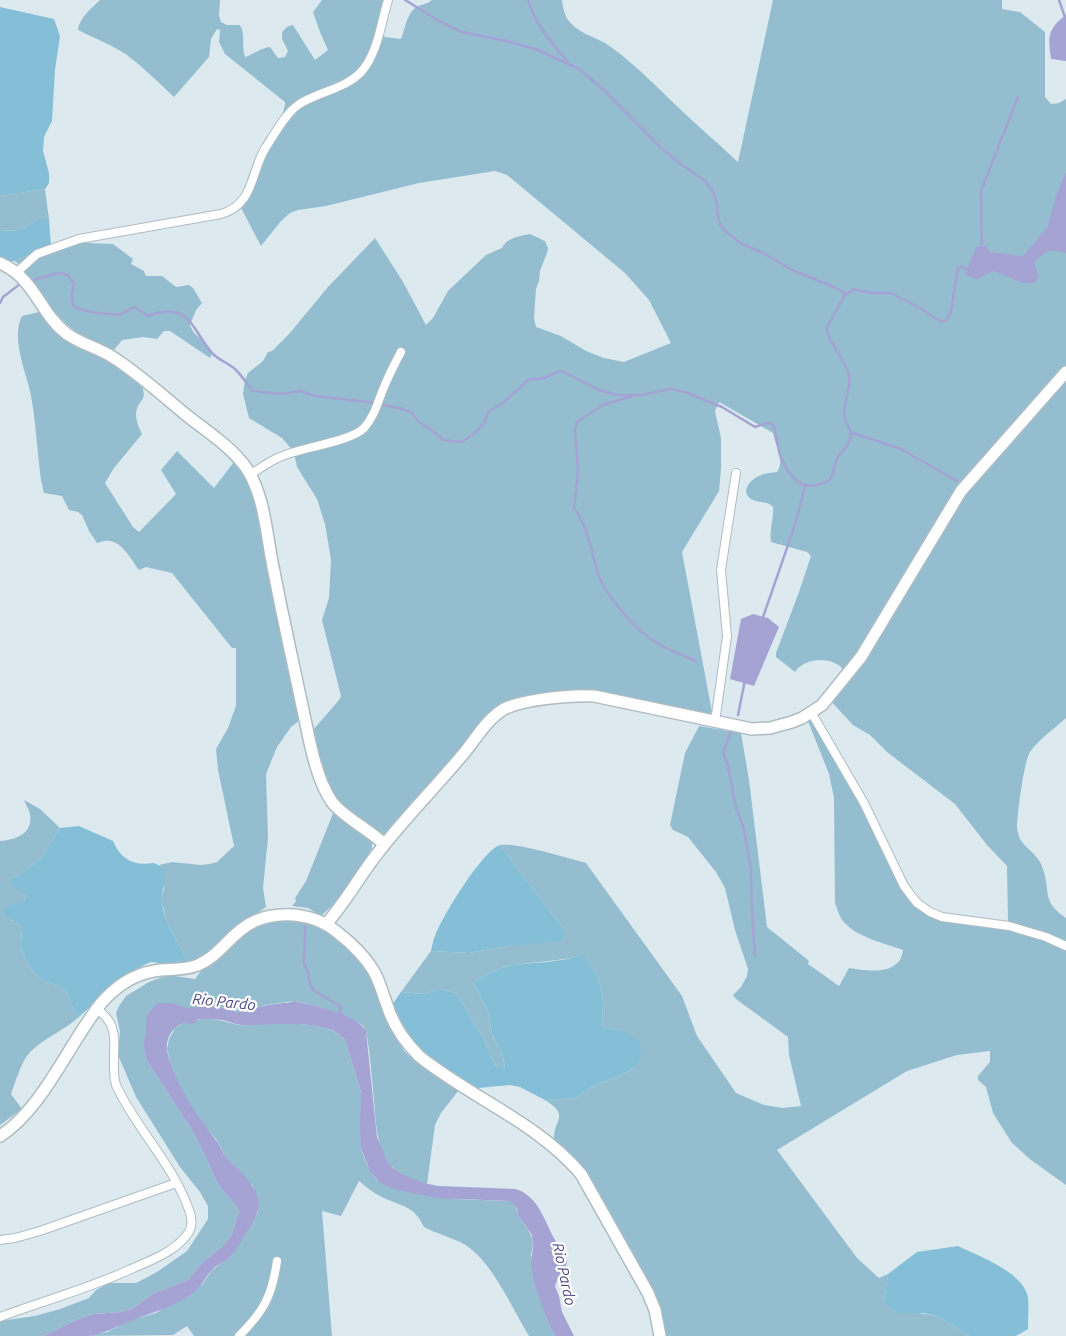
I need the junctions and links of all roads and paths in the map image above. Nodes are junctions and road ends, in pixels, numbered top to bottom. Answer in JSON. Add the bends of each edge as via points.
{"nodes":[{"id":1,"x":388,"y":0,"type":"edge"},
{"id":2,"x":0,"y":263,"type":"edge"},
{"id":3,"x":16,"y":272,"type":"junction"},
{"id":4,"x":401,"y":352,"type":"dead end"},
{"id":5,"x":1066,"y":372,"type":"edge"},
{"id":6,"x":736,"y":473,"type":"dead end"},
{"id":7,"x":250,"y":474,"type":"junction"},
{"id":8,"x":811,"y":712,"type":"junction"},
{"id":9,"x":715,"y":722,"type":"junction"},
{"id":10,"x":384,"y":844,"type":"junction"},
{"id":11,"x":326,"y":924,"type":"junction"},
{"id":12,"x":1066,"y":946,"type":"edge"},
{"id":13,"x":97,"y":1008,"type":"junction"},
{"id":14,"x":0,"y":1136,"type":"edge"},
{"id":15,"x":176,"y":1183,"type":"junction"},
{"id":16,"x":0,"y":1240,"type":"edge"},
{"id":17,"x":277,"y":1260,"type":"dead end"},
{"id":18,"x":0,"y":1317,"type":"edge"},
{"id":19,"x":239,"y":1336,"type":"edge"},
{"id":20,"x":660,"y":1336,"type":"edge"}],
"edges":[{"from":1,"to":3,"type":"street","via":[[364,69],[348,82],[292,110],[265,148],[248,192],[234,209],[78,239],[37,254]]},
{"from":2,"to":3,"type":"main road"},
{"from":3,"to":7,"type":"main road","via":[[60,328],[125,366],[227,448]]},
{"from":4,"to":7,"type":"street","via":[[376,408],[363,428],[355,434],[290,453]]},
{"from":5,"to":8,"type":"main road","via":[[961,491],[861,657],[822,704]]},
{"from":6,"to":9,"type":"street","via":[[721,570],[727,636]]},
{"from":7,"to":10,"type":"main road","via":[[263,511],[280,605],[320,776],[337,808]]},
{"from":8,"to":9,"type":"main road","via":[[770,728],[752,729]]},
{"from":8,"to":12,"type":"street","via":[[864,803],[904,886],[917,903],[942,917],[1008,926]]},
{"from":9,"to":10,"type":"main road","via":[[594,696],[540,700],[514,706],[488,722],[461,758]]},
{"from":10,"to":11,"type":"main road"},
{"from":11,"to":13,"type":"main road","via":[[302,916],[262,918],[243,928],[202,963],[190,968],[138,975],[121,985]]},
{"from":11,"to":20,"type":"main road","via":[[368,962],[394,1022],[419,1056],[542,1137],[581,1174],[648,1293]]},
{"from":13,"to":14,"type":"main road","via":[[29,1110]]},
{"from":13,"to":15,"type":"street","via":[[109,1021],[112,1030],[116,1085]]},
{"from":15,"to":16,"type":"street","via":[[40,1231]]},
{"from":15,"to":18,"type":"street","via":[[190,1213],[191,1223],[189,1232],[172,1248],[91,1287]]},
{"from":17,"to":19,"type":"street","via":[[272,1290],[266,1303]]}]}
